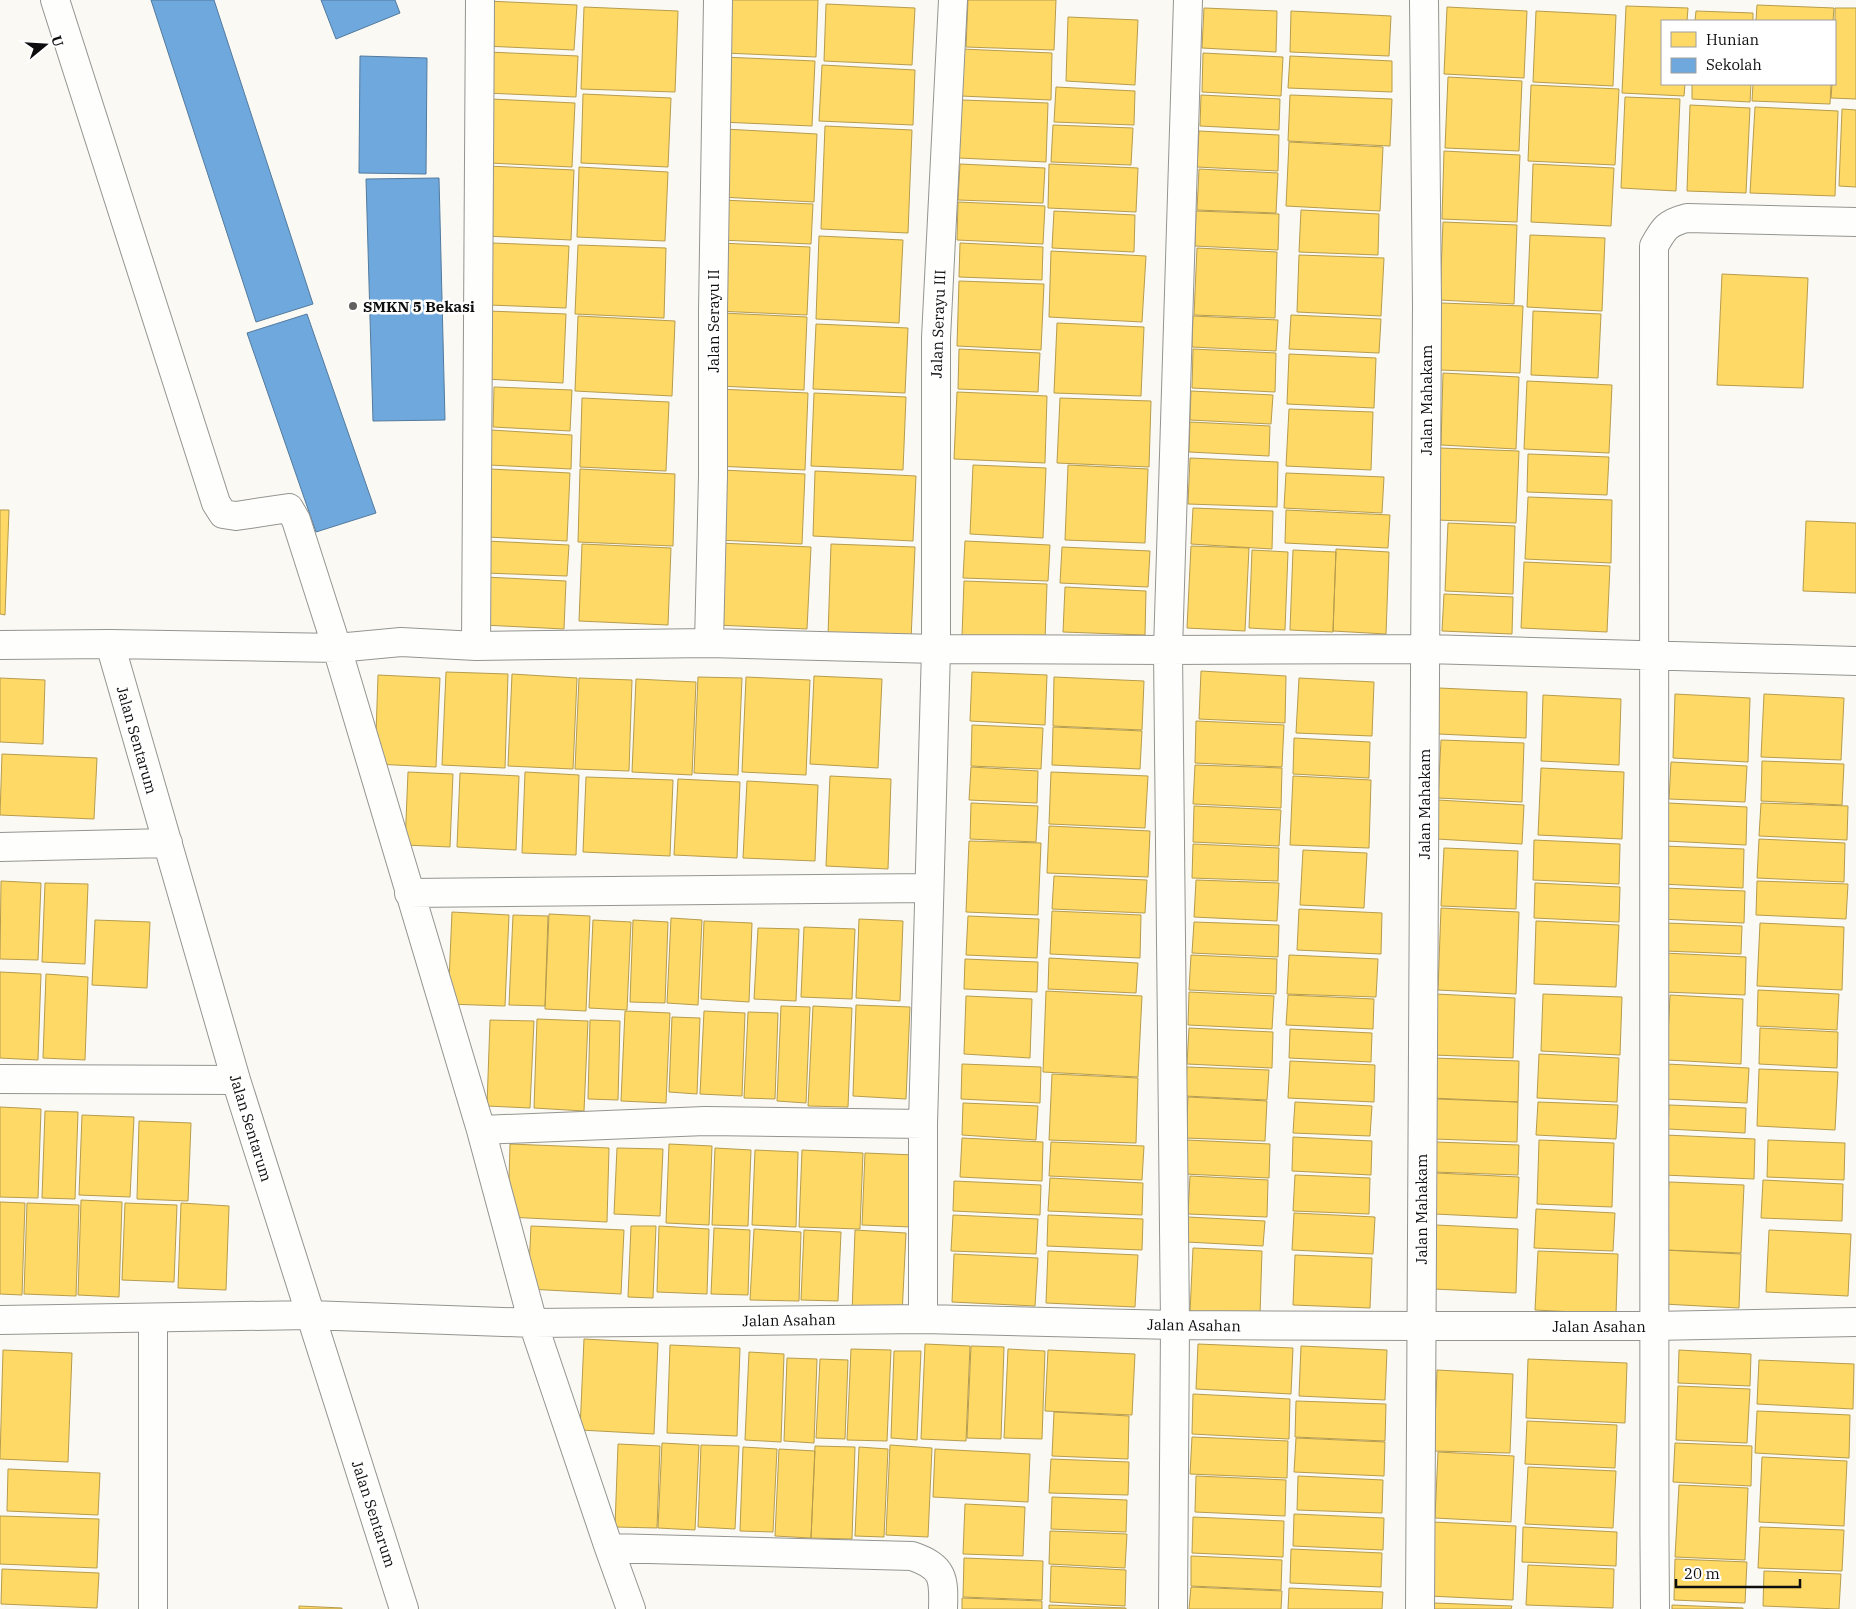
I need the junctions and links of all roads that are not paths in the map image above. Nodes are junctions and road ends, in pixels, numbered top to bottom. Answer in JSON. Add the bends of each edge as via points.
{"nodes":[{"id":1,"x":55,"y":0,"type":"edge"},
{"id":2,"x":480,"y":0,"type":"edge"},
{"id":3,"x":718,"y":0,"type":"edge"},
{"id":4,"x":953,"y":0,"type":"edge"},
{"id":5,"x":1188,"y":0,"type":"edge"},
{"id":6,"x":1424,"y":0,"type":"edge"},
{"id":7,"x":1856,"y":222,"type":"edge"},
{"id":8,"x":709,"y":642,"type":"junction"},
{"id":9,"x":110,"y":644,"type":"junction"},
{"id":10,"x":0,"y":645,"type":"edge"},
{"id":11,"x":476,"y":646,"type":"junction"},
{"id":12,"x":337,"y":648,"type":"junction"},
{"id":13,"x":936,"y":649,"type":"junction"},
{"id":14,"x":1425,"y":649,"type":"junction"},
{"id":15,"x":1168,"y":650,"type":"junction"},
{"id":16,"x":1656,"y":655,"type":"junction"},
{"id":17,"x":1856,"y":661,"type":"edge"},
{"id":18,"x":168,"y":843,"type":"junction"},
{"id":19,"x":0,"y":847,"type":"edge"},
{"id":20,"x":929,"y":888,"type":"junction"},
{"id":21,"x":409,"y":892,"type":"junction"},
{"id":22,"x":0,"y":1079,"type":"edge"},
{"id":23,"x":236,"y":1080,"type":"junction"},
{"id":24,"x":923,"y":1124,"type":"junction"},
{"id":25,"x":481,"y":1130,"type":"junction"},
{"id":26,"x":309,"y":1315,"type":"junction"},
{"id":27,"x":153,"y":1319,"type":"junction"},
{"id":28,"x":923,"y":1319,"type":"junction"},
{"id":29,"x":0,"y":1320,"type":"edge"},
{"id":30,"x":1856,"y":1322,"type":"edge"},
{"id":31,"x":533,"y":1323,"type":"junction"},
{"id":32,"x":1175,"y":1325,"type":"junction"},
{"id":33,"x":1420,"y":1326,"type":"junction"},
{"id":34,"x":1652,"y":1326,"type":"junction"},
{"id":35,"x":609,"y":1548,"type":"junction"},
{"id":36,"x":153,"y":1609,"type":"edge"},
{"id":37,"x":404,"y":1609,"type":"edge"},
{"id":38,"x":631,"y":1609,"type":"edge"},
{"id":39,"x":943,"y":1609,"type":"edge"},
{"id":40,"x":1173,"y":1609,"type":"edge"},
{"id":41,"x":1420,"y":1609,"type":"edge"},
{"id":42,"x":1655,"y":1609,"type":"edge"}],
"edges":[{"from":1,"to":12,"type":"street","via":[[216,503],[223,514],[236,516],[289,508],[296,520]]},
{"from":2,"to":11,"type":"street"},
{"from":3,"to":8,"type":"street","name":"Jalan Serayu II"},
{"from":4,"to":13,"type":"street","name":"Jalan Serayu III","via":[[936,338]]},
{"from":5,"to":15,"type":"street"},
{"from":6,"to":14,"type":"street","name":"Jalan Mahakam"},
{"from":7,"to":16,"type":"street","via":[[1687,218],[1672,222],[1662,231],[1654,246]]},
{"from":8,"to":11,"type":"street"},
{"from":8,"to":13,"type":"street"},
{"from":9,"to":10,"type":"street"},
{"from":9,"to":12,"type":"street"},
{"from":9,"to":18,"type":"street","name":"Jalan Sentarum"},
{"from":11,"to":12,"type":"street","via":[[401,642]]},
{"from":12,"to":21,"type":"street"},
{"from":13,"to":15,"type":"street"},
{"from":13,"to":20,"type":"street","name":"Jalan Serayu III"},
{"from":14,"to":15,"type":"street"},
{"from":14,"to":16,"type":"street"},
{"from":14,"to":33,"type":"street","name":"Jalan Mahakam"},
{"from":15,"to":32,"type":"street"},
{"from":16,"to":17,"type":"street"},
{"from":16,"to":34,"type":"street"},
{"from":18,"to":19,"type":"street"},
{"from":18,"to":23,"type":"street","name":"Jalan Sentarum"},
{"from":20,"to":21,"type":"street"},
{"from":20,"to":24,"type":"street","name":"Jalan Serayu III"},
{"from":21,"to":25,"type":"street"},
{"from":22,"to":23,"type":"street"},
{"from":23,"to":26,"type":"street","name":"Jalan Sentarum"},
{"from":24,"to":25,"type":"street","via":[[705,1121]]},
{"from":24,"to":28,"type":"street","name":"Jalan Serayu III"},
{"from":25,"to":31,"type":"street"},
{"from":26,"to":27,"type":"street","name":"Jalan Asahan"},
{"from":26,"to":31,"type":"street","name":"Jalan Asahan"},
{"from":26,"to":37,"type":"street","name":"Jalan Sentarum"},
{"from":27,"to":29,"type":"street","name":"Jalan Asahan"},
{"from":27,"to":36,"type":"street"},
{"from":28,"to":31,"type":"street","name":"Jalan Asahan"},
{"from":28,"to":32,"type":"street","name":"Jalan Asahan"},
{"from":30,"to":34,"type":"street","name":"Jalan Asahan"},
{"from":31,"to":35,"type":"street"},
{"from":32,"to":33,"type":"street","name":"Jalan Asahan"},
{"from":32,"to":40,"type":"street"},
{"from":33,"to":34,"type":"street","name":"Jalan Asahan"},
{"from":33,"to":41,"type":"street","name":"Jalan Mahakam"},
{"from":34,"to":42,"type":"street"},
{"from":35,"to":38,"type":"street"},
{"from":35,"to":39,"type":"street","via":[[912,1556],[933,1566],[941,1577]]}]}
